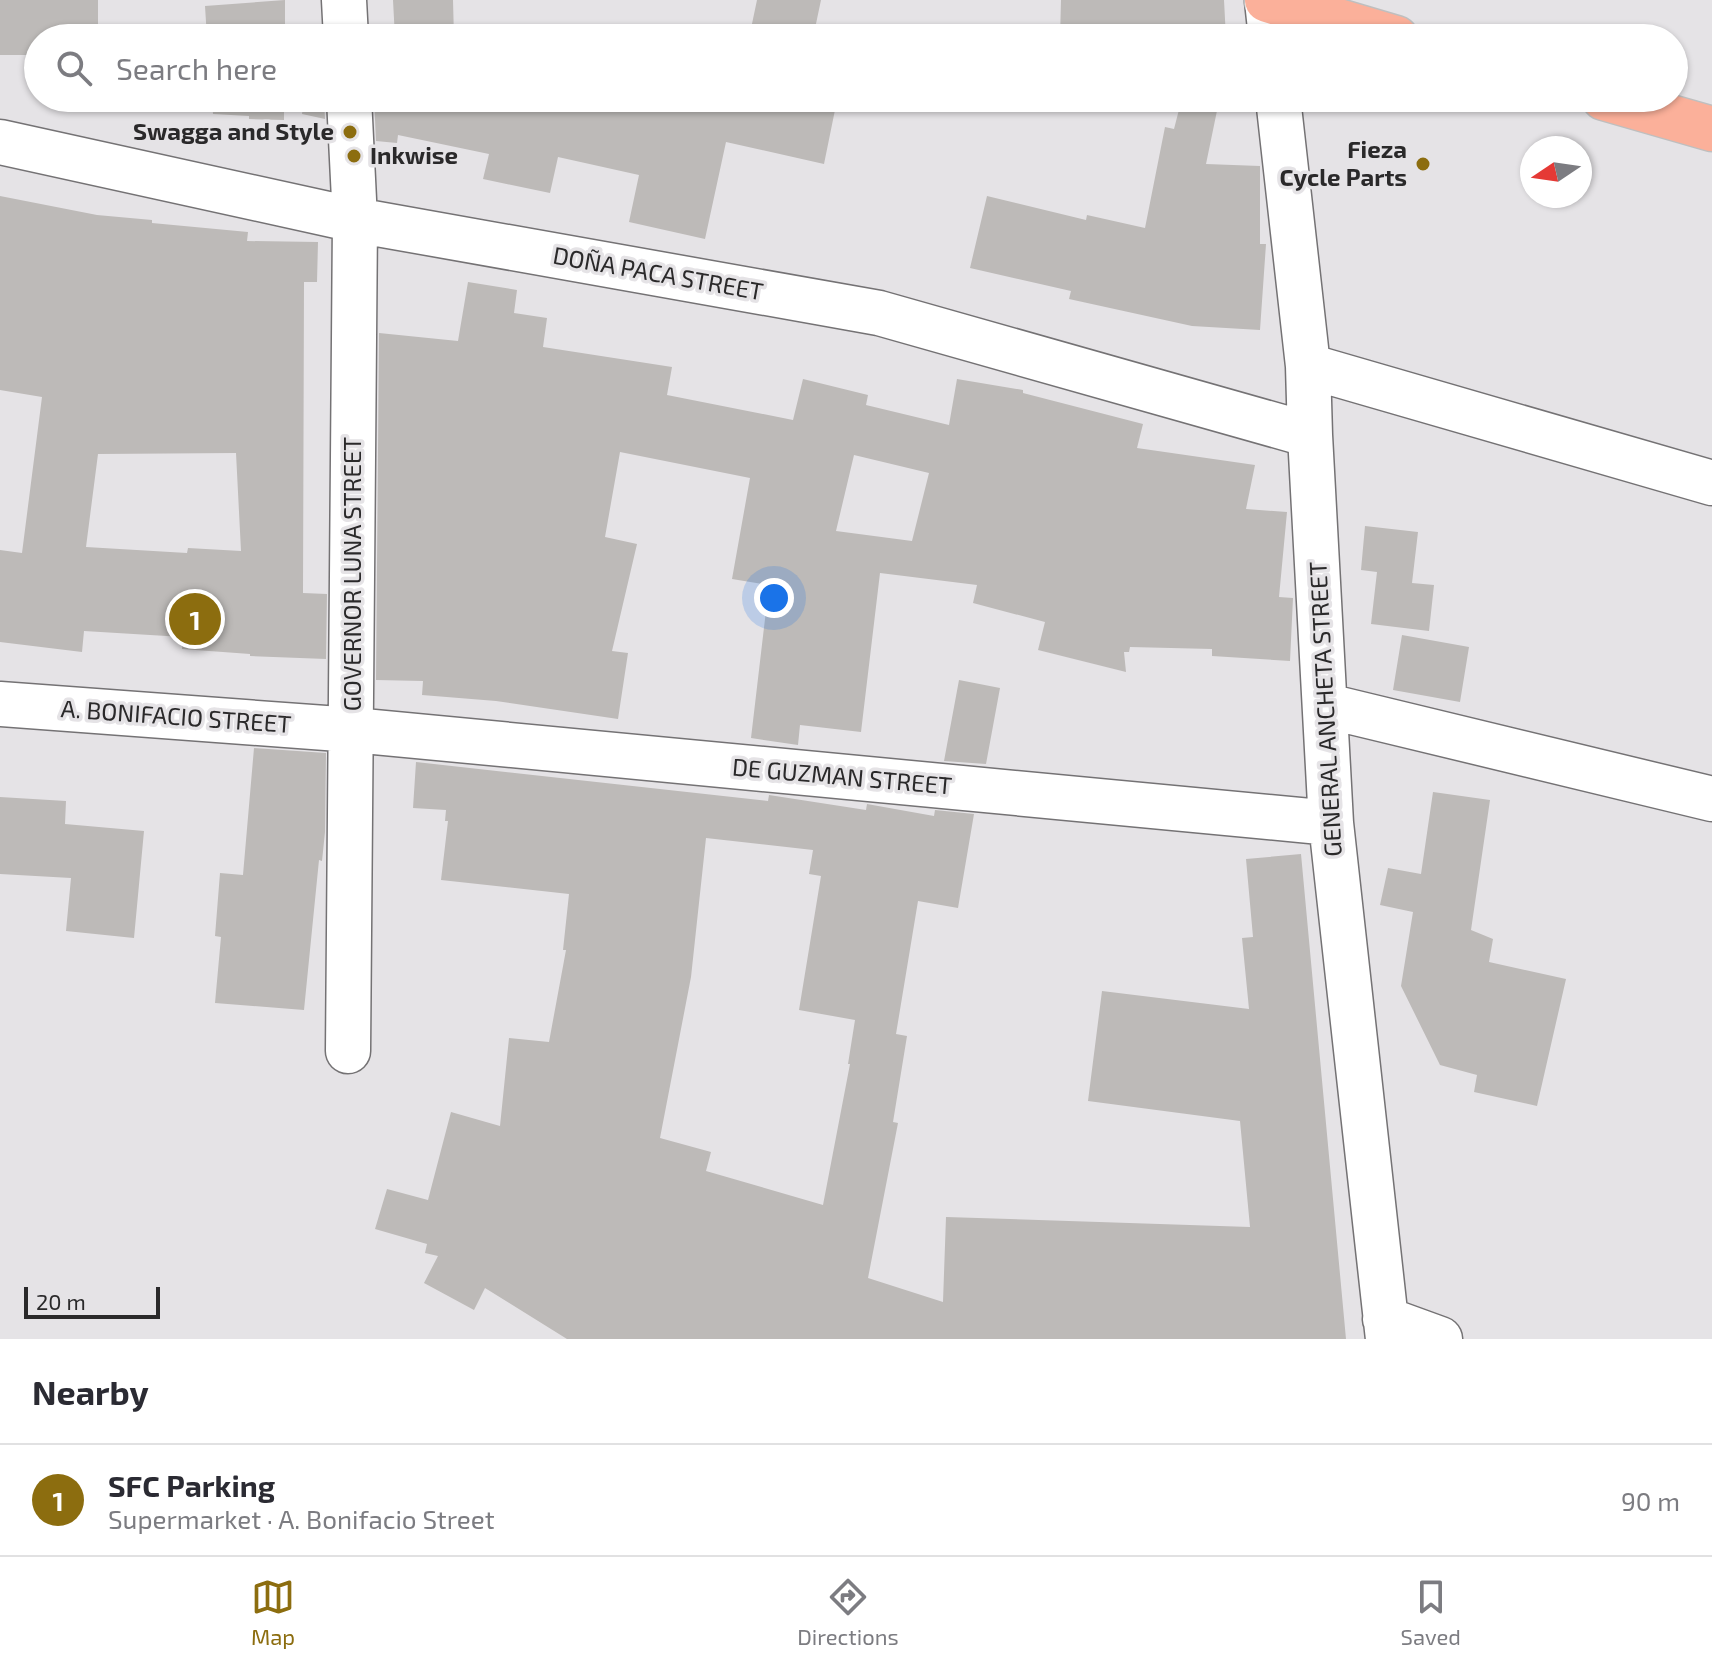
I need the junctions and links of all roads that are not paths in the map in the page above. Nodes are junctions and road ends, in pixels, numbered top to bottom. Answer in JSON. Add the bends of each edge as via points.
{"nodes":[{"id":1,"x":344,"y":0,"type":"edge"},
{"id":2,"x":1267,"y":0,"type":"edge"},
{"id":3,"x":345,"y":24,"type":"edge"},
{"id":4,"x":1270,"y":24,"type":"edge"},
{"id":5,"x":1348,"y":24,"type":"edge"},
{"id":6,"x":350,"y":112,"type":"edge"},
{"id":7,"x":1280,"y":112,"type":"edge"},
{"id":8,"x":1653,"y":112,"type":"edge"},
{"id":9,"x":1712,"y":129,"type":"edge"},
{"id":10,"x":0,"y":142,"type":"edge"},
{"id":11,"x":355,"y":220,"type":"junction"},
{"id":12,"x":1308,"y":366,"type":"junction"},
{"id":13,"x":1310,"y":435,"type":"junction"},
{"id":14,"x":1712,"y":483,"type":"edge"},
{"id":15,"x":0,"y":704,"type":"edge"},
{"id":16,"x":1327,"y":706,"type":"junction"},
{"id":17,"x":353,"y":730,"type":"junction"},
{"id":18,"x":1712,"y":799,"type":"edge"},
{"id":19,"x":1331,"y":823,"type":"junction"},
{"id":20,"x":348,"y":1051,"type":"dead end"},
{"id":21,"x":1386,"y":1329,"type":"edge"},
{"id":22,"x":1440,"y":1339,"type":"edge"}],
"edges":[{"from":1,"to":3,"type":"street"},
{"from":2,"to":4,"type":"street"},
{"from":2,"to":5,"type":"main road"},
{"from":6,"to":11,"type":"street","name":"GOVERNOR LUNA STREET"},
{"from":7,"to":12,"type":"street","name":"GENERAL ANCHETA STREET"},
{"from":8,"to":9,"type":"main road"},
{"from":10,"to":11,"type":"street","name":"DOÑA PACA STREET"},
{"from":11,"to":13,"type":"street","name":"DOÑA PACA STREET","via":[[879,313]]},
{"from":11,"to":17,"type":"street","name":"GOVERNOR LUNA STREET"},
{"from":12,"to":13,"type":"street","name":"GENERAL ANCHETA STREET"},
{"from":12,"to":14,"type":"street"},
{"from":13,"to":16,"type":"street","name":"GENERAL ANCHETA STREET"},
{"from":15,"to":17,"type":"street","name":"A. BONIFACIO STREET"},
{"from":16,"to":18,"type":"street"},
{"from":16,"to":19,"type":"street","name":"GENERAL ANCHETA STREET"},
{"from":17,"to":19,"type":"street","name":"DE GUZMAN STREET"},
{"from":17,"to":20,"type":"street","name":"GOVERNOR LUNA STREET"},
{"from":19,"to":21,"type":"street","name":"GENERAL ANCHETA STREET"},
{"from":21,"to":22,"type":"street"}]}
